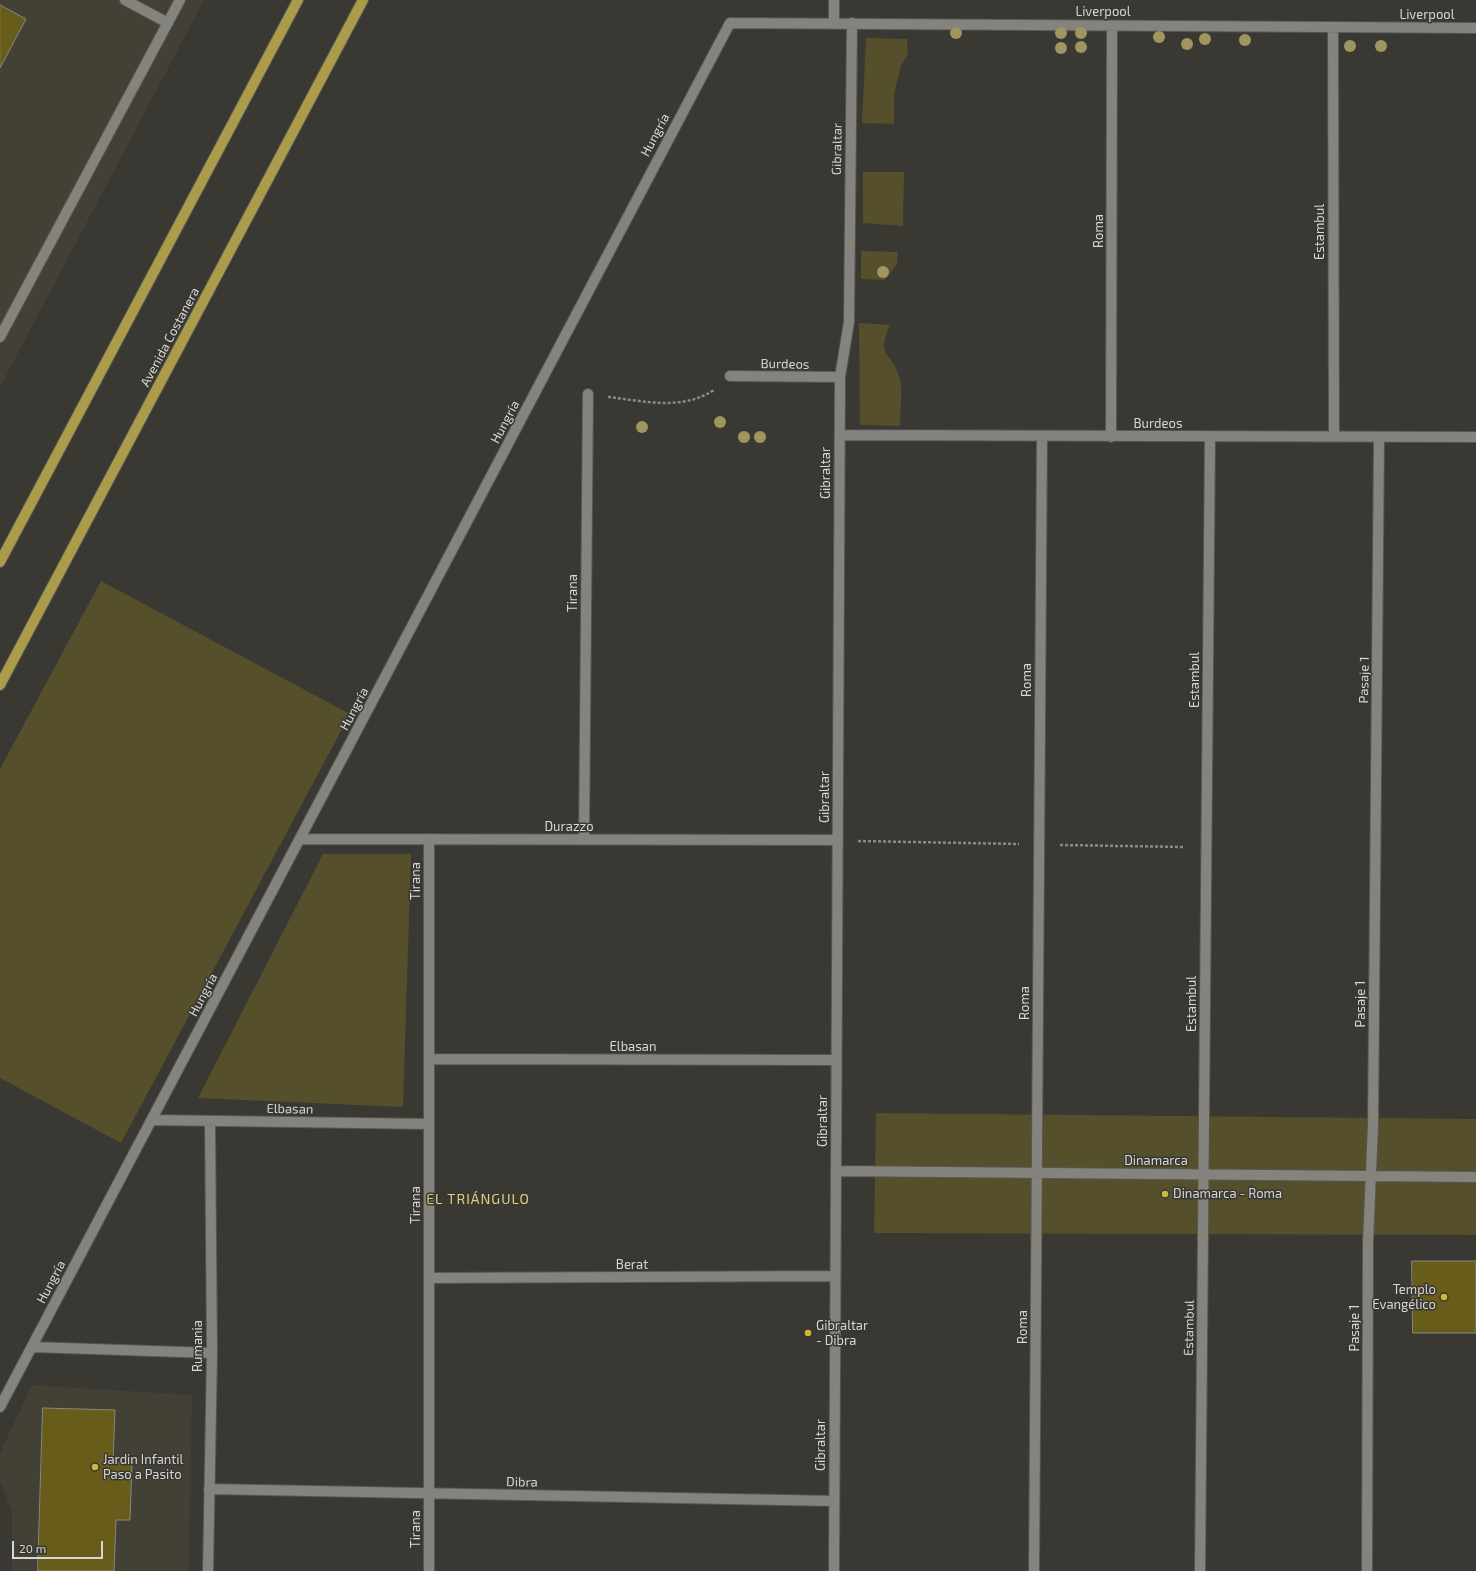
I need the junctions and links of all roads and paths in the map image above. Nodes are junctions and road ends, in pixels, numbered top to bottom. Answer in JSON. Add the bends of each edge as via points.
{"nodes":[{"id":1,"x":125,"y":0,"type":"edge"},
{"id":2,"x":180,"y":0,"type":"edge"},
{"id":3,"x":298,"y":0,"type":"edge"},
{"id":4,"x":363,"y":0,"type":"edge"},
{"id":5,"x":834,"y":0,"type":"edge"},
{"id":6,"x":168,"y":22,"type":"junction"},
{"id":7,"x":730,"y":22,"type":"joint"},
{"id":8,"x":834,"y":23,"type":"junction"},
{"id":9,"x":852,"y":23,"type":"junction"},
{"id":10,"x":1112,"y":26,"type":"junction"},
{"id":11,"x":1333,"y":27,"type":"junction"},
{"id":12,"x":1476,"y":28,"type":"edge"},
{"id":13,"x":0,"y":337,"type":"edge"},
{"id":14,"x":730,"y":376,"type":"joint"},
{"id":15,"x":840,"y":377,"type":"junction"},
{"id":16,"x":588,"y":394,"type":"joint"},
{"id":17,"x":840,"y":435,"type":"junction"},
{"id":18,"x":1042,"y":436,"type":"junction"},
{"id":19,"x":1111,"y":437,"type":"junction"},
{"id":20,"x":1210,"y":437,"type":"junction"},
{"id":21,"x":1334,"y":437,"type":"junction"},
{"id":22,"x":1476,"y":437,"type":"edge"},
{"id":23,"x":1379,"y":438,"type":"junction"},
{"id":24,"x":0,"y":562,"type":"edge"},
{"id":25,"x":0,"y":686,"type":"edge"},
{"id":26,"x":300,"y":839,"type":"junction"},
{"id":27,"x":429,"y":839,"type":"junction"},
{"id":28,"x":584,"y":840,"type":"junction"},
{"id":29,"x":838,"y":840,"type":"junction"},
{"id":30,"x":429,"y":1059,"type":"junction"},
{"id":31,"x":836,"y":1060,"type":"junction"},
{"id":32,"x":152,"y":1120,"type":"junction"},
{"id":33,"x":210,"y":1121,"type":"junction"},
{"id":34,"x":429,"y":1124,"type":"junction"},
{"id":35,"x":836,"y":1171,"type":"junction"},
{"id":36,"x":1036,"y":1173,"type":"junction"},
{"id":37,"x":1203,"y":1174,"type":"junction"},
{"id":38,"x":1370,"y":1176,"type":"junction"},
{"id":39,"x":1476,"y":1177,"type":"edge"},
{"id":40,"x":835,"y":1276,"type":"junction"},
{"id":41,"x":429,"y":1278,"type":"junction"},
{"id":42,"x":32,"y":1346,"type":"junction"},
{"id":43,"x":212,"y":1353,"type":"junction"},
{"id":44,"x":0,"y":1407,"type":"edge"},
{"id":45,"x":209,"y":1489,"type":"junction"},
{"id":46,"x":429,"y":1494,"type":"junction"},
{"id":47,"x":834,"y":1501,"type":"junction"},
{"id":48,"x":208,"y":1571,"type":"edge"},
{"id":49,"x":428,"y":1571,"type":"edge"},
{"id":50,"x":834,"y":1571,"type":"edge"},
{"id":51,"x":1034,"y":1571,"type":"edge"},
{"id":52,"x":1200,"y":1571,"type":"edge"},
{"id":53,"x":1367,"y":1571,"type":"edge"}],
"edges":[{"from":1,"to":6,"type":"street"},
{"from":2,"to":6,"type":"street"},
{"from":3,"to":24,"type":"main road"},
{"from":4,"to":25,"type":"main road","name":"Avenida Costanera"},
{"from":5,"to":8,"type":"street"},
{"from":6,"to":13,"type":"street"},
{"from":7,"to":8,"type":"street","name":"Liverpool"},
{"from":7,"to":26,"type":"street","name":"Hungría"},
{"from":8,"to":9,"type":"street","name":"Liverpool"},
{"from":9,"to":10,"type":"street","name":"Liverpool"},
{"from":9,"to":15,"type":"street","name":"Gibraltar","via":[[849,322]]},
{"from":10,"to":11,"type":"street","name":"Liverpool"},
{"from":10,"to":19,"type":"street","name":"Roma"},
{"from":11,"to":12,"type":"street","name":"Liverpool"},
{"from":11,"to":21,"type":"street","name":"Estambul"},
{"from":14,"to":15,"type":"street","name":"Burdeos"},
{"from":14,"to":16,"type":"path","via":[[713,391],[694,400],[677,403]]},
{"from":15,"to":17,"type":"street","name":"Gibraltar"},
{"from":16,"to":28,"type":"street","name":"Tirana"},
{"from":17,"to":18,"type":"street","name":"Burdeos"},
{"from":17,"to":29,"type":"street","name":"Gibraltar"},
{"from":18,"to":19,"type":"street","name":"Burdeos"},
{"from":18,"to":36,"type":"street","name":"Roma"},
{"from":19,"to":20,"type":"street","name":"Burdeos"},
{"from":20,"to":21,"type":"street","name":"Burdeos"},
{"from":20,"to":37,"type":"street","name":"Estambul"},
{"from":21,"to":23,"type":"street","name":"Burdeos"},
{"from":22,"to":23,"type":"street","name":"Burdeos"},
{"from":23,"to":38,"type":"street","name":"Pasaje 1","via":[[1373,1125]]},
{"from":26,"to":27,"type":"street","name":"Durazzo"},
{"from":26,"to":32,"type":"street","name":"Hungría"},
{"from":27,"to":28,"type":"street","name":"Durazzo"},
{"from":27,"to":30,"type":"street","name":"Tirana"},
{"from":28,"to":29,"type":"street","name":"Durazzo"},
{"from":29,"to":31,"type":"street","name":"Gibraltar"},
{"from":30,"to":31,"type":"street","name":"Elbasan"},
{"from":30,"to":34,"type":"street","name":"Tirana"},
{"from":31,"to":35,"type":"street","name":"Gibraltar"},
{"from":32,"to":33,"type":"street","name":"Elbasan"},
{"from":32,"to":42,"type":"street","name":"Hungría"},
{"from":33,"to":34,"type":"street","name":"Elbasan"},
{"from":33,"to":43,"type":"street","name":"Rumania"},
{"from":34,"to":41,"type":"street","name":"Tirana"},
{"from":35,"to":36,"type":"street","name":"Dinamarca"},
{"from":35,"to":40,"type":"street","name":"Gibraltar"},
{"from":36,"to":37,"type":"street","name":"Dinamarca"},
{"from":36,"to":51,"type":"street","name":"Roma"},
{"from":37,"to":38,"type":"street","name":"Dinamarca"},
{"from":37,"to":52,"type":"street","name":"Estambul"},
{"from":38,"to":39,"type":"street","name":"Dinamarca"},
{"from":38,"to":53,"type":"street","name":"Pasaje 1"},
{"from":40,"to":41,"type":"street","name":"Berat"},
{"from":40,"to":47,"type":"street","name":"Gibraltar"},
{"from":41,"to":46,"type":"street","name":"Tirana"},
{"from":42,"to":43,"type":"street"},
{"from":42,"to":44,"type":"street","name":"Hungría"},
{"from":43,"to":45,"type":"street","name":"Rumania"},
{"from":45,"to":46,"type":"street","name":"Dibra"},
{"from":45,"to":48,"type":"street","name":"Rumania"},
{"from":46,"to":47,"type":"street","name":"Dibra"},
{"from":46,"to":49,"type":"street","name":"Tirana"},
{"from":47,"to":50,"type":"street","name":"Gibraltar"}]}
